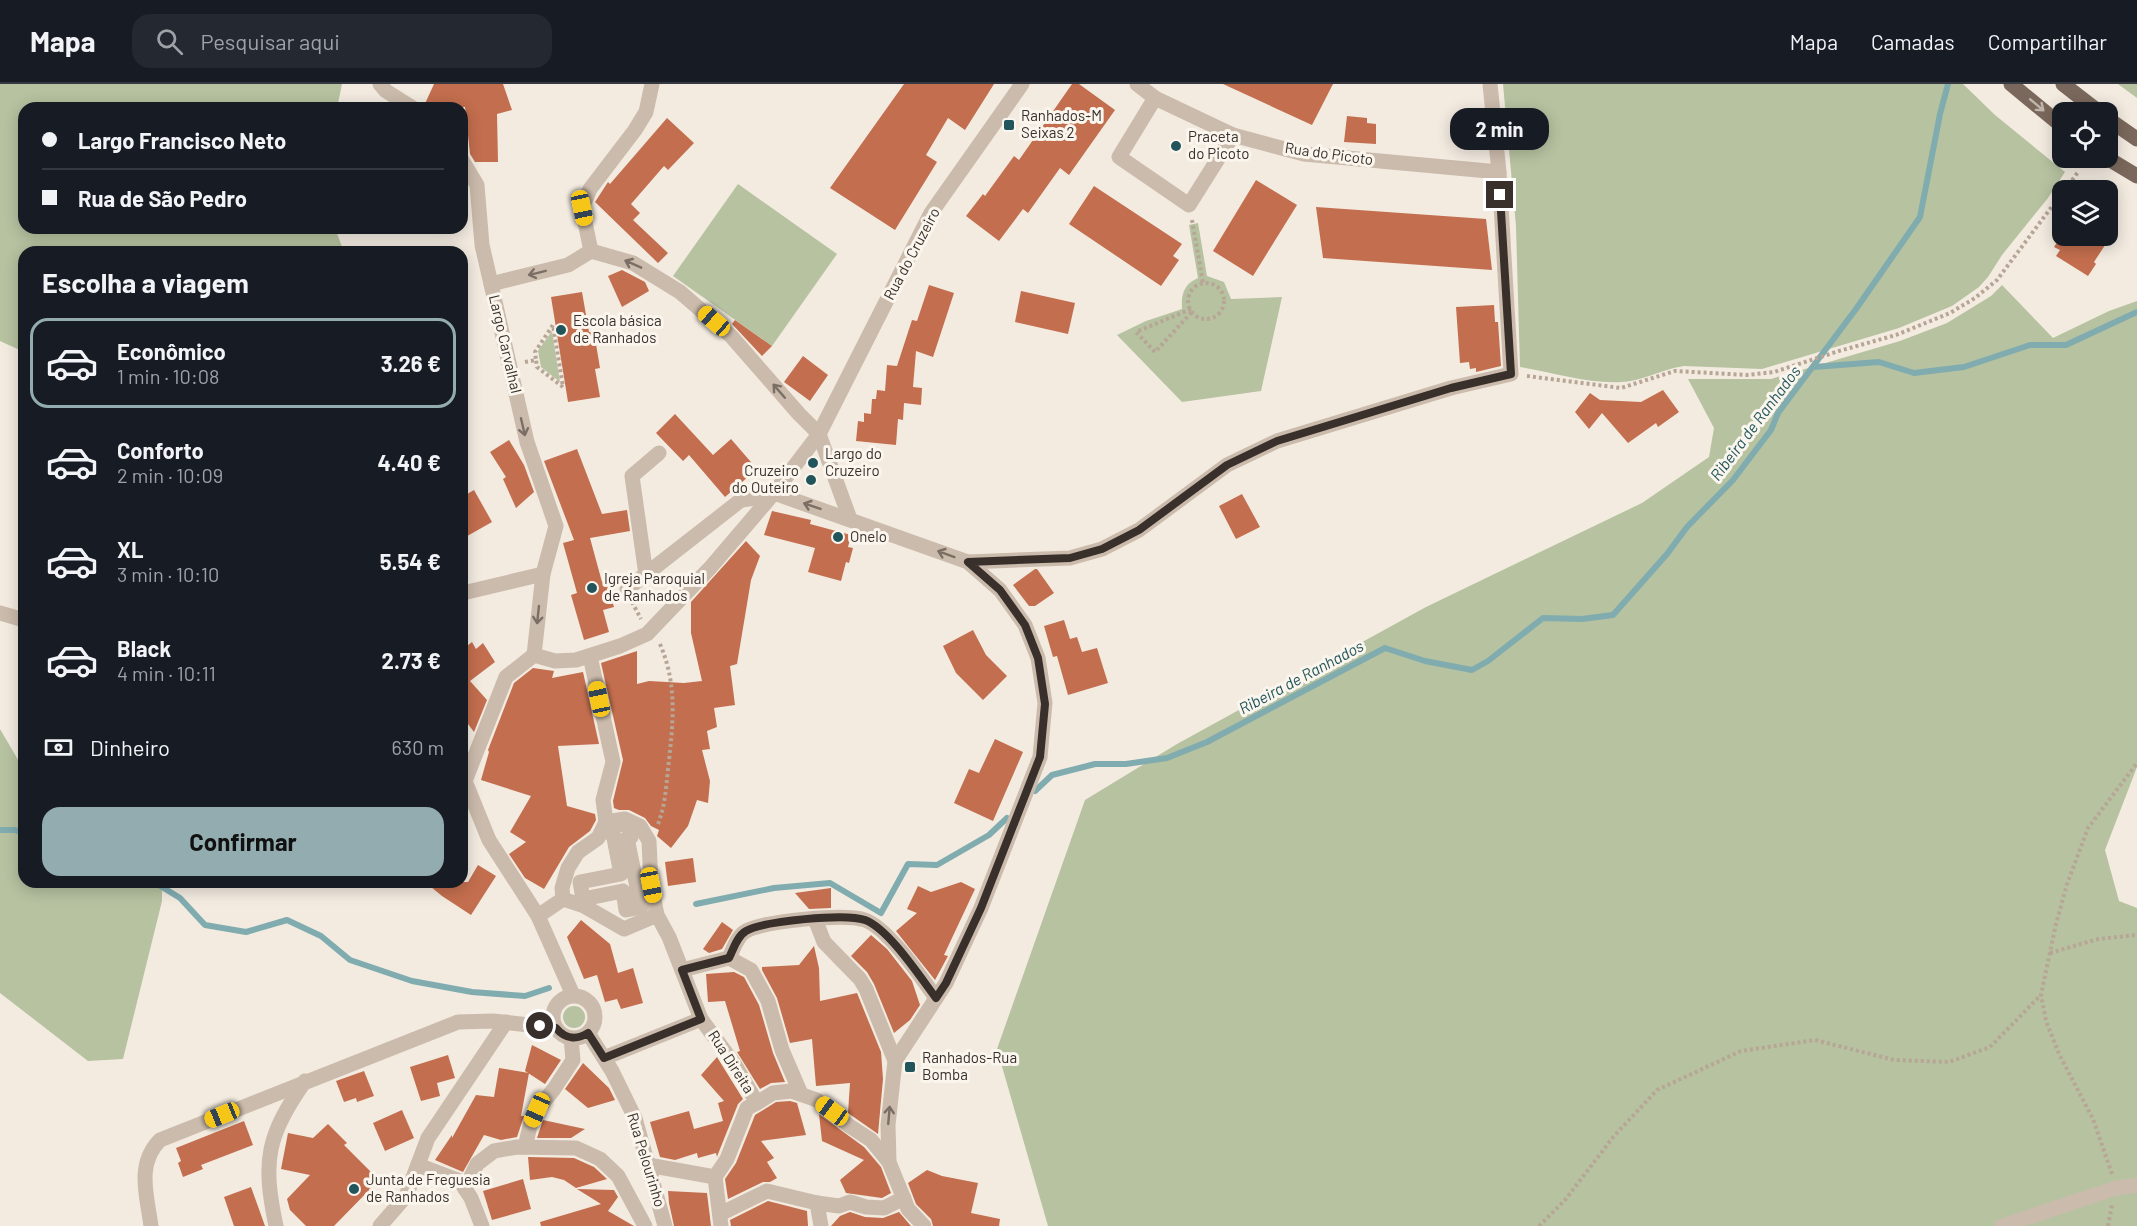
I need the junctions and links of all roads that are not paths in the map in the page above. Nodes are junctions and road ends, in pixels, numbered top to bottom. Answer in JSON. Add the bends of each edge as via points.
{"nodes":[{"id":1,"x":380,"y":84,"type":"edge"},
{"id":2,"x":652,"y":84,"type":"edge"},
{"id":3,"x":1022,"y":84,"type":"edge"},
{"id":4,"x":1137,"y":84,"type":"edge"},
{"id":5,"x":1490,"y":84,"type":"edge"},
{"id":6,"x":2011,"y":84,"type":"edge"},
{"id":7,"x":2062,"y":84,"type":"edge"},
{"id":8,"x":1155,"y":98,"type":"junction"},
{"id":9,"x":403,"y":102,"type":"edge"},
{"id":10,"x":2086,"y":102,"type":"edge"},
{"id":11,"x":2052,"y":118,"type":"edge"},
{"id":12,"x":2118,"y":126,"type":"edge"},
{"id":13,"x":1233,"y":135,"type":"junction"},
{"id":14,"x":2137,"y":139,"type":"edge"},
{"id":15,"x":2118,"y":165,"type":"edge"},
{"id":16,"x":468,"y":170,"type":"edge"},
{"id":17,"x":1499,"y":172,"type":"junction"},
{"id":18,"x":2137,"y":176,"type":"edge"},
{"id":19,"x":591,"y":251,"type":"junction"},
{"id":20,"x":491,"y":284,"type":"junction"},
{"id":21,"x":819,"y":434,"type":"junction"},
{"id":22,"x":659,"y":453,"type":"dead end"},
{"id":23,"x":770,"y":498,"type":"junction"},
{"id":24,"x":850,"y":519,"type":"junction"},
{"id":25,"x":968,"y":562,"type":"junction"},
{"id":26,"x":543,"y":574,"type":"junction"},
{"id":27,"x":646,"y":575,"type":"junction"},
{"id":28,"x":627,"y":589,"type":"road end"},
{"id":29,"x":468,"y":592,"type":"edge"},
{"id":30,"x":0,"y":613,"type":"edge"},
{"id":31,"x":18,"y":618,"type":"edge"},
{"id":32,"x":534,"y":656,"type":"junction"},
{"id":33,"x":590,"y":656,"type":"junction"},
{"id":34,"x":468,"y":770,"type":"edge"},
{"id":35,"x":468,"y":790,"type":"edge"},
{"id":36,"x":608,"y":825,"type":"junction"},
{"id":37,"x":563,"y":899,"type":"junction"},
{"id":38,"x":657,"y":915,"type":"junction"},
{"id":39,"x":538,"y":916,"type":"junction"},
{"id":40,"x":815,"y":919,"type":"junction"},
{"id":41,"x":729,"y":958,"type":"junction"},
{"id":42,"x":682,"y":970,"type":"junction"},
{"id":43,"x":573,"y":995,"type":"junction"},
{"id":44,"x":936,"y":998,"type":"junction"},
{"id":45,"x":701,"y":1019,"type":"junction"},
{"id":46,"x":506,"y":1022,"type":"junction"},
{"id":47,"x":556,"y":1028,"type":"junction"},
{"id":48,"x":588,"y":1033,"type":"junction"},
{"id":49,"x":571,"y":1038,"type":"junction"},
{"id":50,"x":604,"y":1058,"type":"junction"},
{"id":51,"x":894,"y":1061,"type":"junction"},
{"id":52,"x":305,"y":1081,"type":"junction"},
{"id":53,"x":801,"y":1094,"type":"junction"},
{"id":54,"x":757,"y":1102,"type":"junction"},
{"id":55,"x":525,"y":1147,"type":"junction"},
{"id":56,"x":889,"y":1162,"type":"junction"},
{"id":57,"x":418,"y":1165,"type":"junction"},
{"id":58,"x":648,"y":1165,"type":"junction"},
{"id":59,"x":715,"y":1177,"type":"junction"},
{"id":60,"x":2137,"y":1185,"type":"edge"},
{"id":61,"x":465,"y":1189,"type":"junction"},
{"id":62,"x":904,"y":1198,"type":"junction"},
{"id":63,"x":817,"y":1203,"type":"junction"},
{"id":64,"x":721,"y":1220,"type":"edge"},
{"id":65,"x":151,"y":1226,"type":"edge"},
{"id":66,"x":276,"y":1226,"type":"edge"},
{"id":67,"x":380,"y":1226,"type":"edge"},
{"id":68,"x":482,"y":1226,"type":"edge"},
{"id":69,"x":645,"y":1226,"type":"edge"},
{"id":70,"x":665,"y":1226,"type":"edge"},
{"id":71,"x":821,"y":1226,"type":"edge"},
{"id":72,"x":924,"y":1226,"type":"edge"},
{"id":73,"x":2002,"y":1226,"type":"edge"}],
"edges":[{"from":1,"to":9,"type":"street"},
{"from":2,"to":19,"type":"street","via":[[646,112],[590,189],[582,208]]},
{"from":3,"to":21,"type":"street","name":"Rua do Cruzeiro","via":[[932,213]]},
{"from":4,"to":8,"type":"street","name":"Rua do Picoto"},
{"from":5,"to":17,"type":"street"},
{"from":6,"to":11,"type":"main road","one_way":true},
{"from":7,"to":10,"type":"main road"},
{"from":8,"to":13,"type":"street","name":"Rua do Picoto"},
{"from":8,"to":13,"type":"street","via":[[1119,157],[1189,205]]},
{"from":12,"to":14,"type":"main road"},
{"from":13,"to":17,"type":"street","name":"Rua do Picoto","via":[[1304,154]]},
{"from":15,"to":18,"type":"main road"},
{"from":16,"to":20,"type":"street","via":[[477,185],[482,245]]},
{"from":17,"to":25,"type":"street","via":[[1511,374],[1451,388],[1277,441],[1227,465],[1139,530],[1102,549],[1070,558]]},
{"from":19,"to":20,"type":"street","name":"Largo Carvalhal","one_way":true,"via":[[567,265]]},
{"from":21,"to":19,"type":"street","one_way":true,"via":[[731,336],[680,292],[633,263]]},
{"from":20,"to":26,"type":"street","name":"Largo Carvalhal","one_way":true,"via":[[527,442],[556,526]]},
{"from":21,"to":23,"type":"street","name":"Rua do Cruzeiro"},
{"from":21,"to":24,"type":"street"},
{"from":22,"to":27,"type":"street","via":[[632,476]]},
{"from":24,"to":23,"type":"street","one_way":true},
{"from":23,"to":27,"type":"street","via":[[741,500]]},
{"from":23,"to":33,"type":"street","name":"Rua do Cruzeiro","via":[[650,632]]},
{"from":25,"to":24,"type":"street","one_way":true},
{"from":25,"to":44,"type":"street","via":[[1000,590],[1025,625],[1038,658],[1045,704],[1040,757],[981,908]]},
{"from":26,"to":29,"type":"street"},
{"from":26,"to":32,"type":"street","name":"Largo Carvalhal","one_way":true},
{"from":27,"to":28,"type":"street"},
{"from":30,"to":31,"type":"street"},
{"from":32,"to":33,"type":"street","via":[[562,661]]},
{"from":32,"to":34,"type":"street","via":[[506,678]]},
{"from":33,"to":36,"type":"street","via":[[613,762],[603,800]]},
{"from":35,"to":39,"type":"street","via":[[489,840]]},
{"from":36,"to":36,"type":"street","via":[[621,874],[580,882],[583,899],[623,891],[626,910],[641,907],[627,838],[631,837],[628,823]]},
{"from":36,"to":37,"type":"street","via":[[573,860],[562,888]]},
{"from":36,"to":38,"type":"street","name":"Rua Direita","via":[[625,819],[640,826],[649,841]]},
{"from":37,"to":38,"type":"street","via":[[624,929]]},
{"from":37,"to":39,"type":"street"},
{"from":38,"to":42,"type":"street","name":"Rua Direita"},
{"from":39,"to":43,"type":"street"},
{"from":40,"to":41,"type":"street","via":[[787,921],[744,932]]},
{"from":40,"to":44,"type":"street","via":[[864,920],[878,928]]},
{"from":40,"to":51,"type":"street","via":[[824,942],[866,989]]},
{"from":41,"to":42,"type":"street"},
{"from":41,"to":53,"type":"street","via":[[751,970],[768,1001],[782,1050]]},
{"from":42,"to":45,"type":"street","name":"Rua Direita"},
{"from":43,"to":47,"type":"street","via":[[555,1007]]},
{"from":43,"to":48,"type":"street","via":[[586,998],[594,1008],[595,1021]]},
{"from":44,"to":51,"type":"street"},
{"from":45,"to":50,"type":"street"},
{"from":45,"to":54,"type":"street","name":"Rua Direita"},
{"from":46,"to":47,"type":"street"},
{"from":46,"to":52,"type":"street","via":[[458,1022]]},
{"from":46,"to":57,"type":"street","via":[[428,1138]]},
{"from":47,"to":49,"type":"street"},
{"from":48,"to":49,"type":"street"},
{"from":48,"to":50,"type":"street","name":"Rua Pelourinho"},
{"from":49,"to":55,"type":"street","via":[[573,1060],[537,1110]]},
{"from":50,"to":58,"type":"street","name":"Rua Pelourinho","via":[[635,1118]]},
{"from":56,"to":51,"type":"street","one_way":true},
{"from":52,"to":65,"type":"street","via":[[160,1140],[151,1148],[145,1162]]},
{"from":52,"to":66,"type":"street","via":[[274,1133],[268,1167]]},
{"from":53,"to":54,"type":"street","via":[[773,1093]]},
{"from":53,"to":56,"type":"street","via":[[816,1100],[871,1140]]},
{"from":54,"to":59,"type":"street","name":"Rua Direita","via":[[747,1108],[727,1159]]},
{"from":55,"to":61,"type":"street","via":[[494,1151],[477,1164]]},
{"from":55,"to":69,"type":"street","via":[[576,1148],[600,1159],[618,1176]]},
{"from":56,"to":62,"type":"street"},
{"from":57,"to":61,"type":"street","via":[[460,1181]]},
{"from":57,"to":67,"type":"street","via":[[406,1196]]},
{"from":58,"to":59,"type":"street"},
{"from":58,"to":70,"type":"street","name":"Rua Pelourinho"},
{"from":59,"to":64,"type":"street"},
{"from":60,"to":73,"type":"street","via":[[2116,1188]]},
{"from":61,"to":68,"type":"street"},
{"from":62,"to":63,"type":"street","via":[[884,1208],[850,1202],[839,1206]]},
{"from":62,"to":72,"type":"street","via":[[908,1209]]},
{"from":63,"to":64,"type":"street","via":[[767,1191]]},
{"from":63,"to":71,"type":"street"}]}
